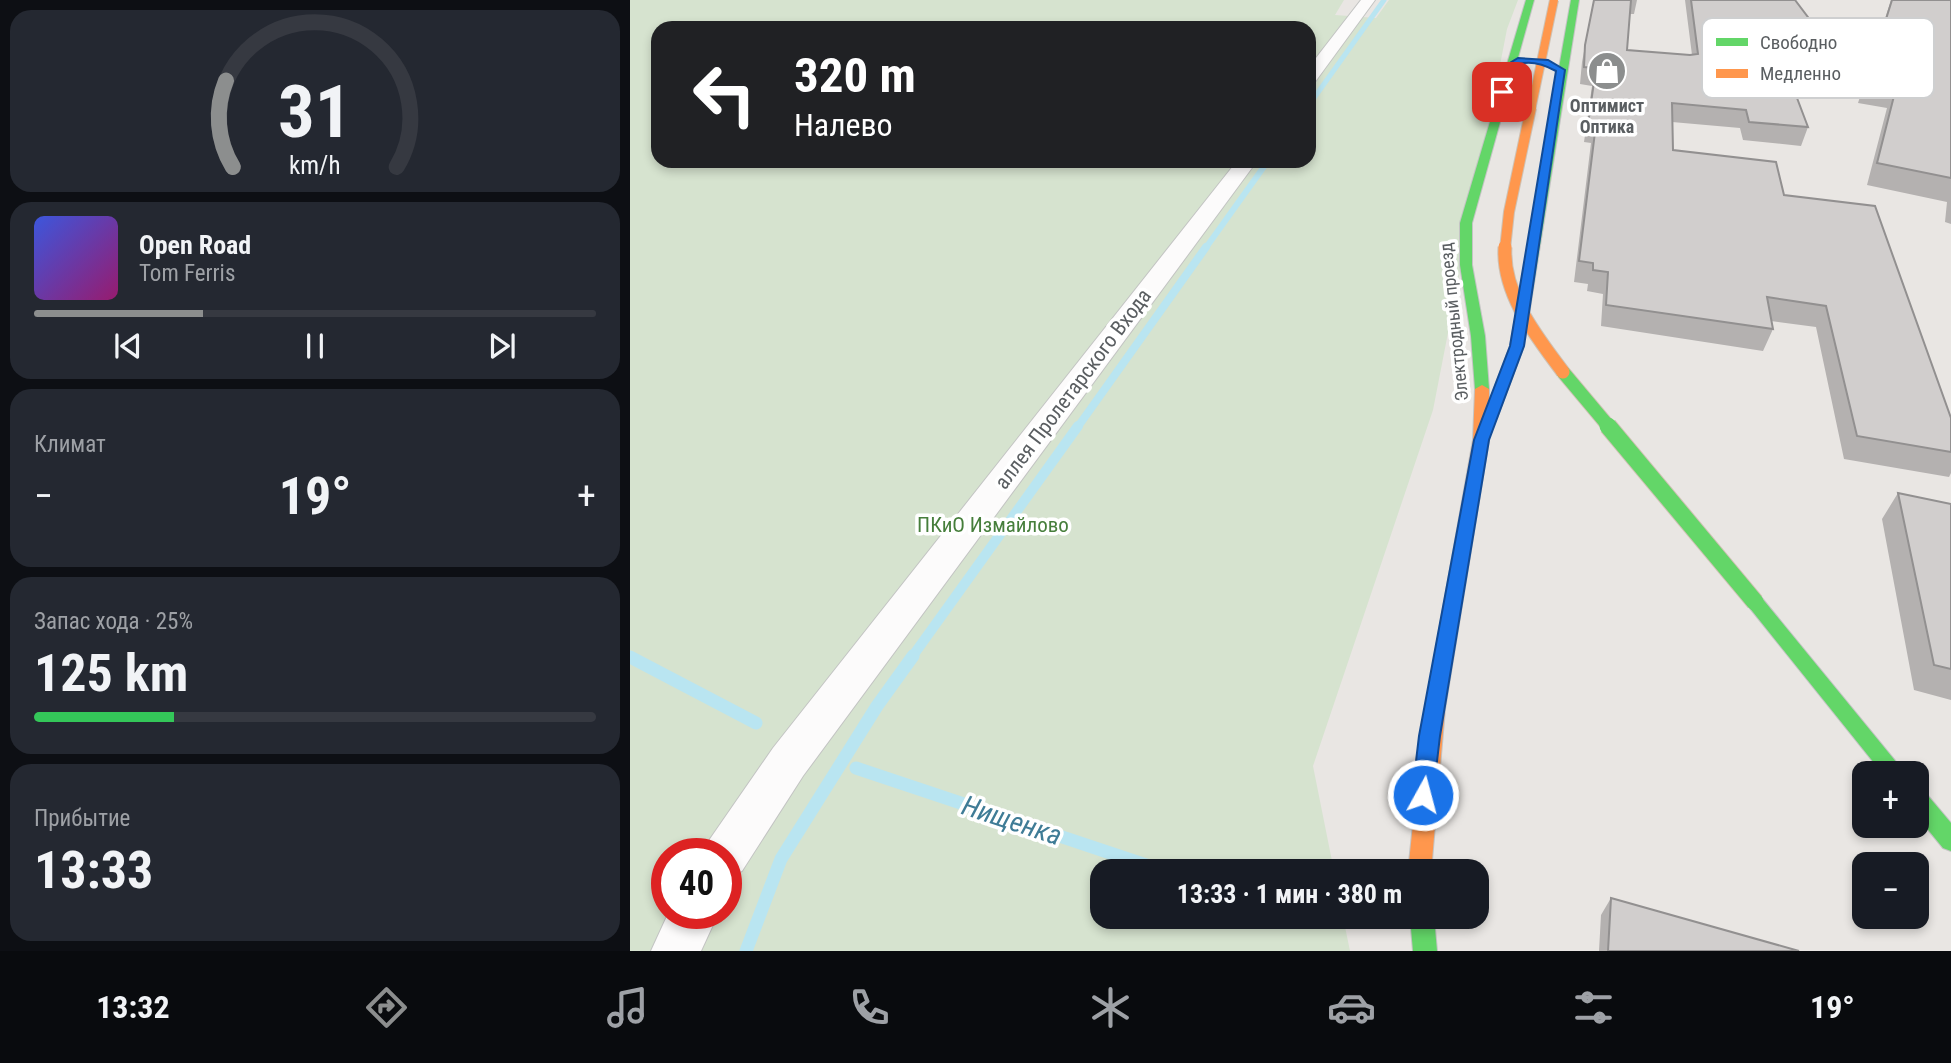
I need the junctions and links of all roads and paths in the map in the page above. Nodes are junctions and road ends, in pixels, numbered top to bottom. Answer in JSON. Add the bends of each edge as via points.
{"nodes":[{"id":1,"x":1368,"y":0,"type":"edge"},
{"id":2,"x":1530,"y":0,"type":"edge"},
{"id":3,"x":1553,"y":0,"type":"edge"},
{"id":4,"x":1574,"y":0,"type":"edge"},
{"id":5,"x":1509,"y":66,"type":"junction"},
{"id":6,"x":1316,"y":69,"type":"edge"},
{"id":7,"x":1561,"y":70,"type":"junction"},
{"id":8,"x":1242,"y":168,"type":"edge"},
{"id":9,"x":1481,"y":440,"type":"junction"},
{"id":10,"x":1885,"y":761,"type":"edge"},
{"id":11,"x":1929,"y":814,"type":"edge"},
{"id":12,"x":737,"y":838,"type":"edge"},
{"id":13,"x":1951,"y":840,"type":"edge"},
{"id":14,"x":1420,"y":859,"type":"edge"},
{"id":15,"x":686,"y":929,"type":"edge"},
{"id":16,"x":1423,"y":929,"type":"edge"},
{"id":17,"x":675,"y":951,"type":"edge"},
{"id":18,"x":1425,"y":951,"type":"edge"}],
"edges":[{"from":1,"to":6,"type":"street"},
{"from":2,"to":5,"type":"street","name":"Электродный проезд"},
{"from":3,"to":10,"type":"street","bridge":true,"via":[[1508,212],[1508,275],[1529,326]]},
{"from":4,"to":7,"type":"street","name":"Электродный проезд"},
{"from":5,"to":7,"type":"street","via":[[1526,59]]},
{"from":5,"to":9,"type":"street","name":"Электродный проезд","via":[[1463,242],[1478,337]]},
{"from":7,"to":9,"type":"street","name":"Электродный проезд","via":[[1517,346]]},
{"from":8,"to":12,"type":"street","name":"аллея Пролетарского Входа","via":[[788,762]]},
{"from":9,"to":14,"type":"street","name":"Электродный проезд","via":[[1430,736]]},
{"from":11,"to":13,"type":"street"},
{"from":15,"to":17,"type":"street"},
{"from":16,"to":18,"type":"street"}]}
